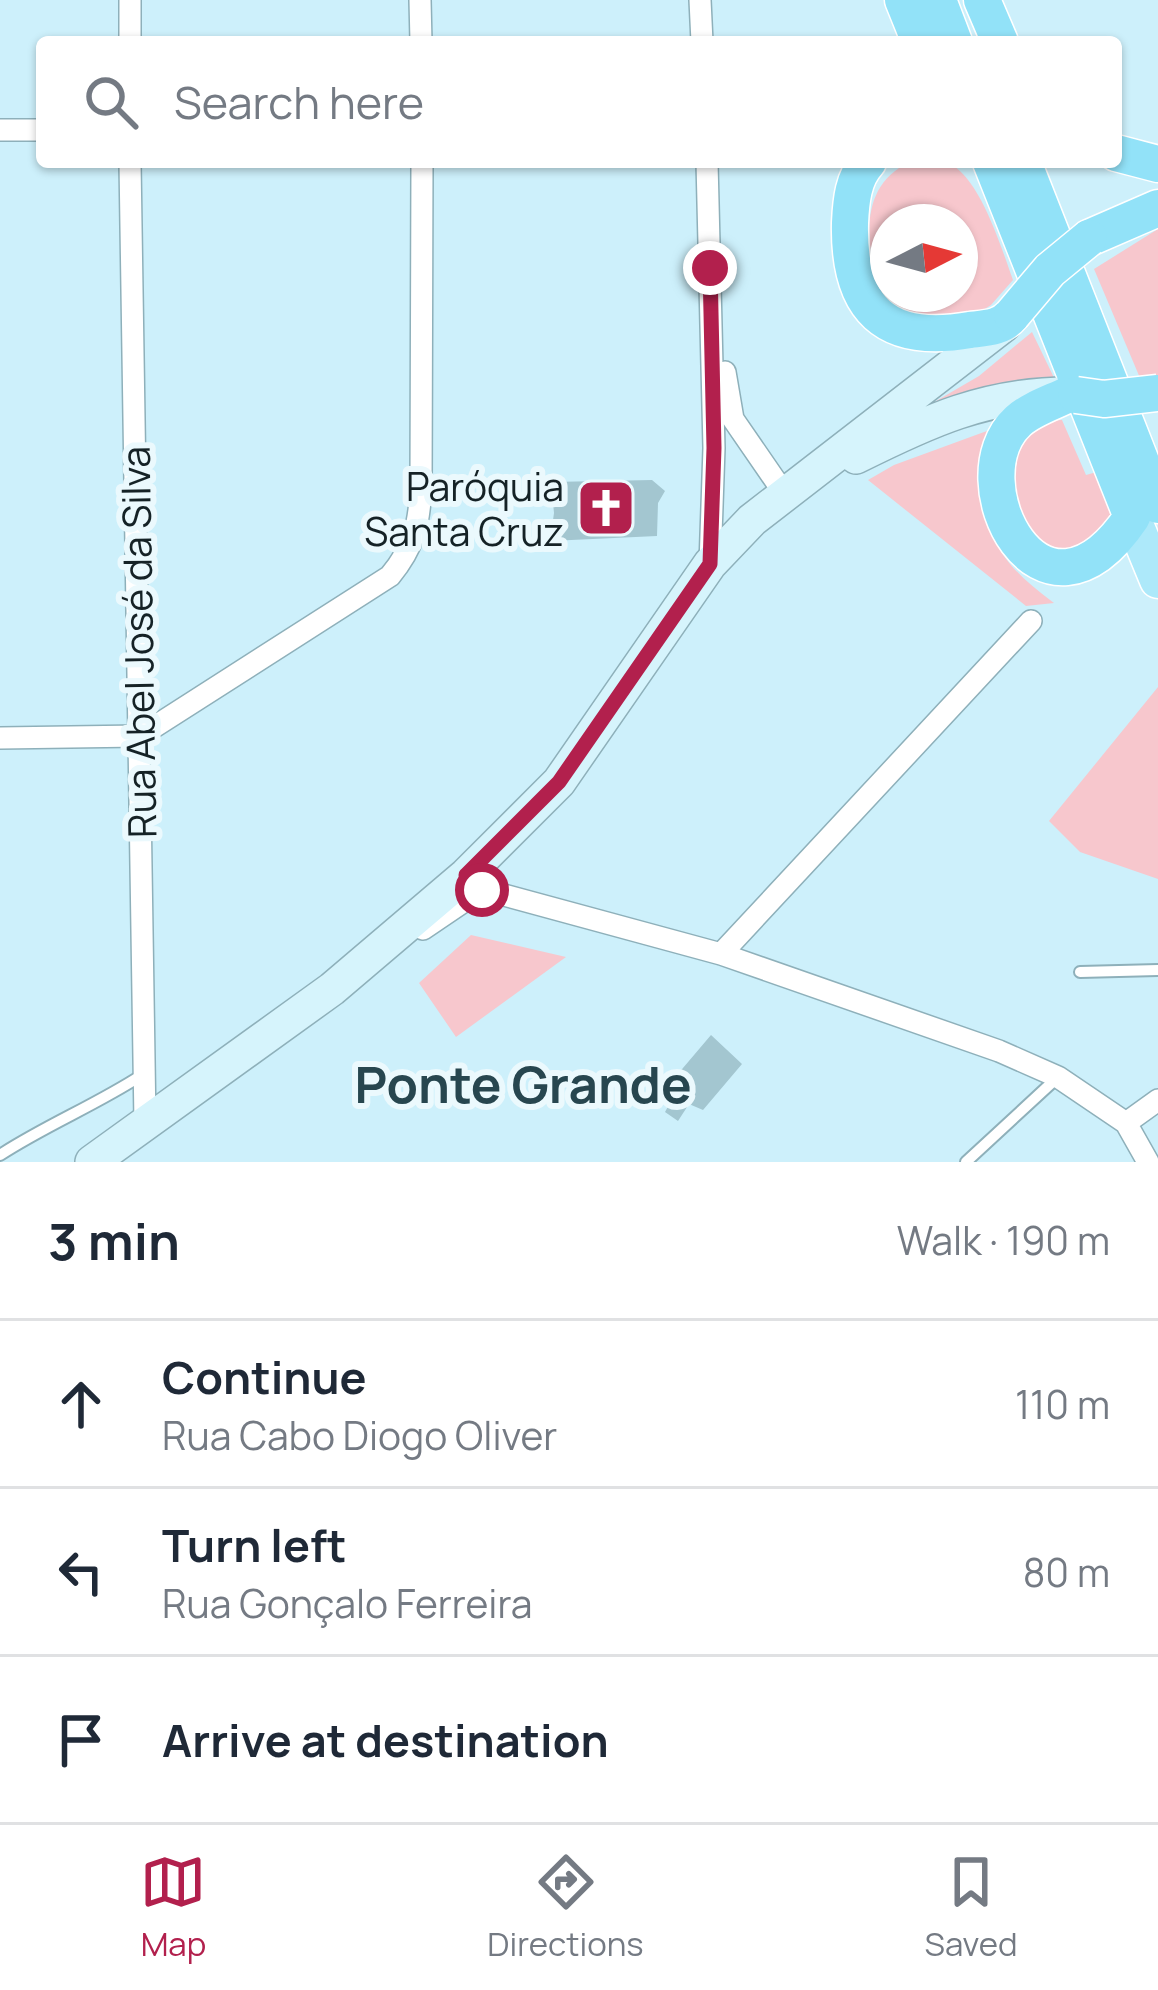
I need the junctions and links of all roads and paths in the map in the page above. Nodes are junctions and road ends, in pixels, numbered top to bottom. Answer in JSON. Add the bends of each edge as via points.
{"nodes":[{"id":1,"x":130,"y":0,"type":"edge"},
{"id":2,"x":420,"y":0,"type":"edge"},
{"id":3,"x":700,"y":0,"type":"edge"},
{"id":4,"x":903,"y":0,"type":"edge"},
{"id":5,"x":938,"y":0,"type":"edge"},
{"id":6,"x":982,"y":0,"type":"edge"},
{"id":7,"x":130,"y":36,"type":"edge"},
{"id":8,"x":421,"y":36,"type":"edge"},
{"id":9,"x":701,"y":36,"type":"edge"},
{"id":10,"x":918,"y":36,"type":"edge"},
{"id":11,"x":952,"y":36,"type":"edge"},
{"id":12,"x":997,"y":36,"type":"edge"},
{"id":13,"x":0,"y":130,"type":"edge"},
{"id":14,"x":36,"y":130,"type":"edge"},
{"id":15,"x":1122,"y":155,"type":"edge"},
{"id":16,"x":1158,"y":164,"type":"edge"},
{"id":17,"x":130,"y":168,"type":"edge"},
{"id":18,"x":422,"y":168,"type":"edge"},
{"id":19,"x":707,"y":168,"type":"edge"},
{"id":20,"x":865,"y":168,"type":"edge"},
{"id":21,"x":1000,"y":168,"type":"edge"},
{"id":22,"x":1158,"y":208,"type":"edge"},
{"id":23,"x":710,"y":268,"type":"junction"},
{"id":24,"x":1008,"y":320,"type":"junction"},
{"id":25,"x":1158,"y":393,"type":"edge"},
{"id":26,"x":1072,"y":395,"type":"junction"},
{"id":27,"x":784,"y":493,"type":"junction"},
{"id":28,"x":1145,"y":511,"type":"edge"},
{"id":29,"x":710,"y":564,"type":"junction"},
{"id":30,"x":1158,"y":580,"type":"edge"},
{"id":31,"x":1030,"y":621,"type":"dead end"},
{"id":32,"x":140,"y":736,"type":"junction"},
{"id":33,"x":0,"y":738,"type":"edge"},
{"id":34,"x":474,"y":882,"type":"junction"},
{"id":35,"x":721,"y":954,"type":"junction"},
{"id":36,"x":1158,"y":970,"type":"edge"},
{"id":37,"x":1080,"y":972,"type":"dead end"},
{"id":38,"x":145,"y":1073,"type":"junction"},
{"id":39,"x":1058,"y":1078,"type":"junction"},
{"id":40,"x":1158,"y":1100,"type":"edge"},
{"id":41,"x":145,"y":1123,"type":"junction"},
{"id":42,"x":1126,"y":1124,"type":"junction"},
{"id":43,"x":0,"y":1155,"type":"edge"},
{"id":44,"x":92,"y":1162,"type":"edge"},
{"id":45,"x":966,"y":1162,"type":"edge"},
{"id":46,"x":1148,"y":1162,"type":"edge"}],
"edges":[{"from":1,"to":7,"type":"street"},
{"from":2,"to":8,"type":"street"},
{"from":3,"to":9,"type":"street"},
{"from":4,"to":10,"type":"highway"},
{"from":5,"to":11,"type":"highway"},
{"from":6,"to":12,"type":"highway"},
{"from":13,"to":14,"type":"street"},
{"from":15,"to":16,"type":"highway"},
{"from":17,"to":32,"type":"street","name":"Rua Abel José da Silva"},
{"from":18,"to":32,"type":"street","via":[[421,488],[409,552],[390,575]]},
{"from":19,"to":23,"type":"street"},
{"from":20,"to":24,"type":"highway","via":[[852,195],[850,229],[859,290],[874,313],[914,334]]},
{"from":21,"to":28,"type":"highway"},
{"from":22,"to":24,"type":"highway","bridge":true,"via":[[1089,238]]},
{"from":23,"to":27,"type":"street","via":[[734,418]]},
{"from":23,"to":29,"type":"street"},
{"from":24,"to":27,"type":"main road"},
{"from":25,"to":26,"type":"highway","bridge":true},
{"from":26,"to":27,"type":"main road","via":[[1005,397],[946,415]]},
{"from":26,"to":28,"type":"highway","via":[[1019,420],[1008,436],[998,493],[1016,542],[1031,557],[1067,568],[1098,557]]},
{"from":27,"to":29,"type":"main road"},
{"from":28,"to":30,"type":"main road"},
{"from":29,"to":34,"type":"main road","via":[[559,782]]},
{"from":31,"to":35,"type":"street"},
{"from":32,"to":33,"type":"street"},
{"from":32,"to":38,"type":"street","name":"Rua Abel José da Silva"},
{"from":34,"to":35,"type":"street"},
{"from":34,"to":41,"type":"main road"},
{"from":35,"to":39,"type":"street"},
{"from":36,"to":37,"type":"lane"},
{"from":38,"to":41,"type":"street","name":"Rua Abel José da Silva"},
{"from":38,"to":43,"type":"lane"},
{"from":39,"to":42,"type":"street"},
{"from":39,"to":45,"type":"lane"},
{"from":40,"to":42,"type":"street"},
{"from":41,"to":44,"type":"main road"},
{"from":42,"to":46,"type":"street"}]}
